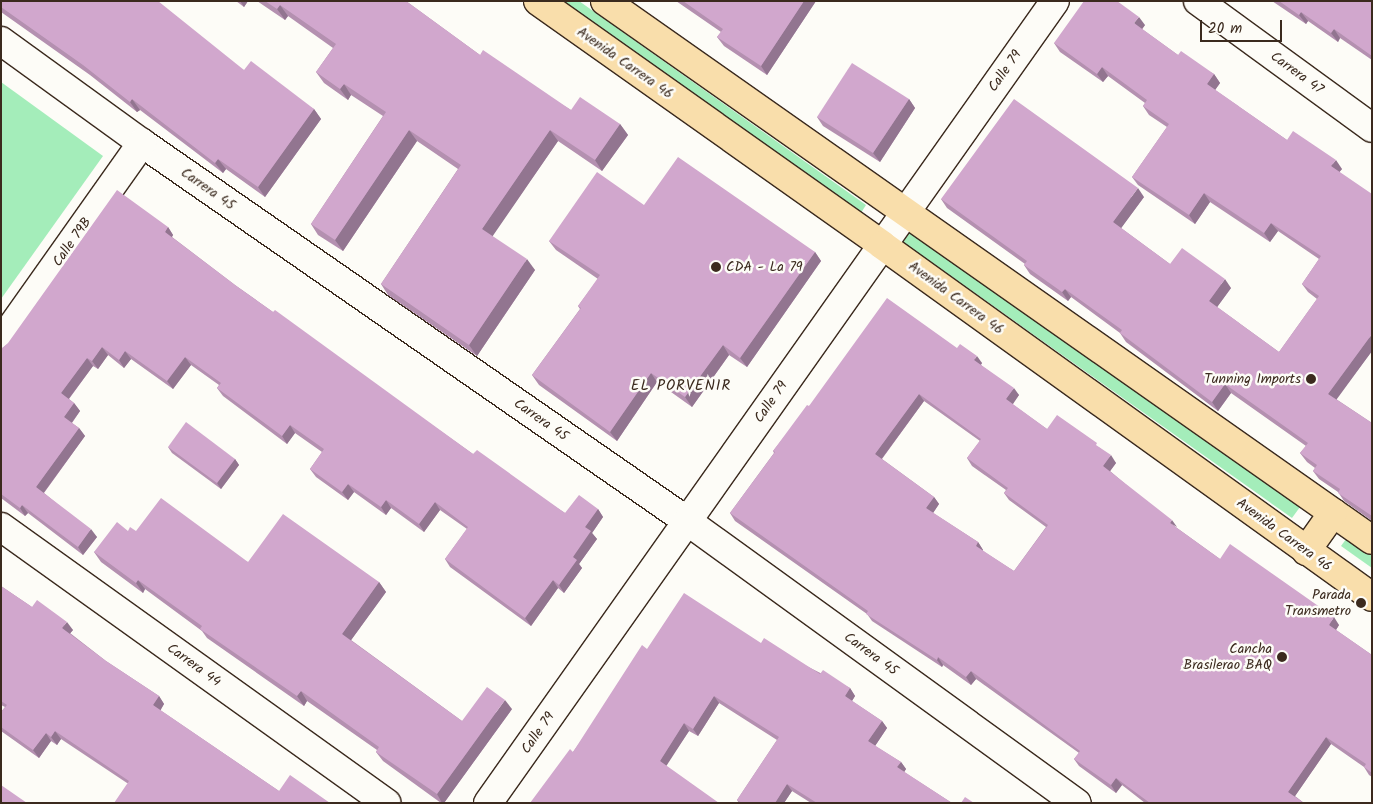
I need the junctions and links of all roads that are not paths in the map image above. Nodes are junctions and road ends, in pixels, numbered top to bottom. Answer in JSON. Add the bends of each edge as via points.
{"nodes":[{"id":1,"x":538,"y":1,"type":"edge"},
{"id":2,"x":605,"y":1,"type":"edge"},
{"id":3,"x":1055,"y":1,"type":"edge"},
{"id":4,"x":1198,"y":1,"type":"edge"},
{"id":5,"x":1,"y":41,"type":"edge"},
{"id":6,"x":1372,"y":128,"type":"edge"},
{"id":7,"x":142,"y":143,"type":"junction"},
{"id":8,"x":906,"y":212,"type":"junction"},
{"id":9,"x":882,"y":245,"type":"junction"},
{"id":10,"x":1,"y":342,"type":"edge"},
{"id":11,"x":1333,"y":513,"type":"junction"},
{"id":12,"x":687,"y":521,"type":"junction"},
{"id":13,"x":1,"y":527,"type":"edge"},
{"id":14,"x":1372,"y":540,"type":"edge"},
{"id":15,"x":1306,"y":551,"type":"junction"},
{"id":16,"x":1372,"y":597,"type":"edge"},
{"id":17,"x":386,"y":803,"type":"edge"},
{"id":18,"x":488,"y":803,"type":"edge"},
{"id":19,"x":1077,"y":803,"type":"edge"}],
"edges":[{"from":1,"to":9,"type":"main road","name":"Avenida Carrera 46"},
{"from":2,"to":8,"type":"main road"},
{"from":3,"to":8,"type":"street","name":"Calle 79"},
{"from":4,"to":6,"type":"street","name":"Carrera 47"},
{"from":5,"to":7,"type":"street","name":"Carrera 45"},
{"from":7,"to":10,"type":"street","name":"Calle 79B"},
{"from":7,"to":12,"type":"street","name":"Carrera 45"},
{"from":8,"to":9,"type":"street","name":"Calle 79"},
{"from":8,"to":11,"type":"main road"},
{"from":9,"to":12,"type":"street","name":"Calle 79"},
{"from":9,"to":15,"type":"main road","name":"Avenida Carrera 46"},
{"from":11,"to":14,"type":"main road"},
{"from":11,"to":15,"type":"main road"},
{"from":12,"to":18,"type":"street","name":"Calle 79"},
{"from":12,"to":19,"type":"street","name":"Carrera 45"},
{"from":13,"to":17,"type":"street","name":"Carrera 44"},
{"from":15,"to":16,"type":"main road","name":"Avenida Carrera 46"}]}
